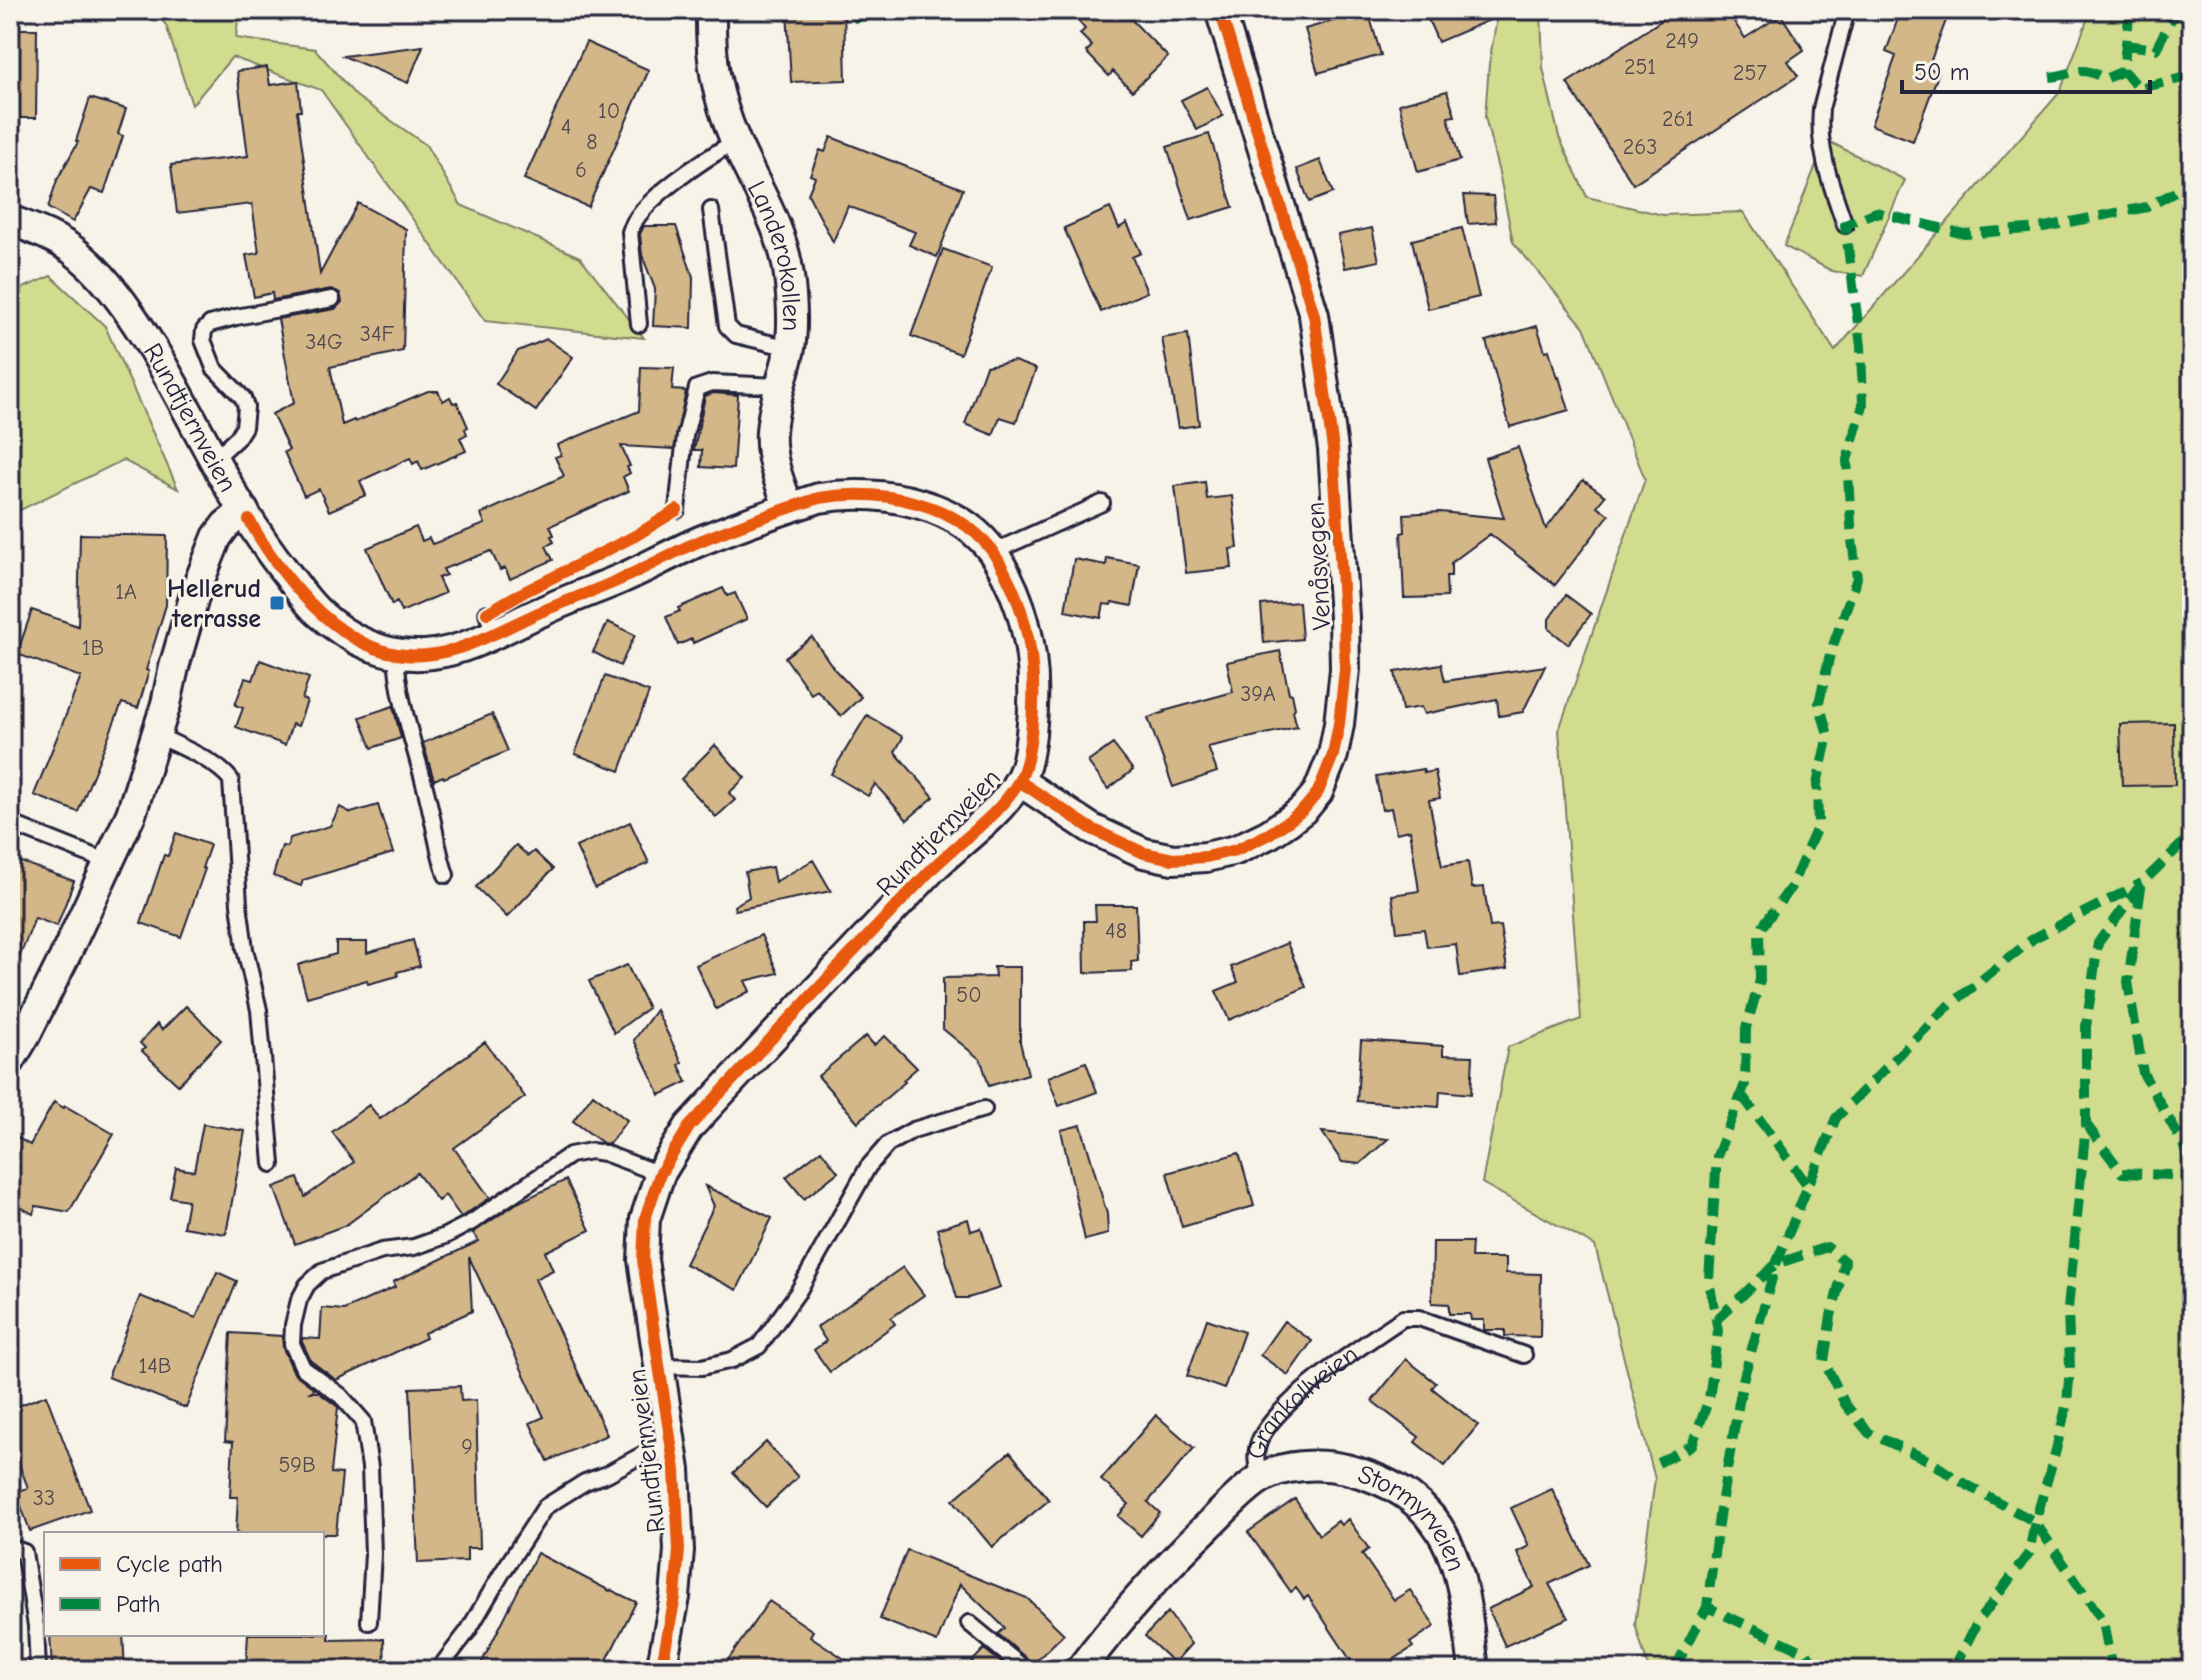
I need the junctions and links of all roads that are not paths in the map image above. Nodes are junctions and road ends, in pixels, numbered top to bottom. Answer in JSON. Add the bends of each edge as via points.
{"nodes":[{"id":1,"x":711,"y":10,"type":"edge"},
{"id":2,"x":1220,"y":10,"type":"edge"},
{"id":3,"x":1847,"y":10,"type":"edge"},
{"id":4,"x":736,"y":141,"type":"junction"},
{"id":5,"x":711,"y":210,"type":"dead end"},
{"id":6,"x":10,"y":220,"type":"edge"},
{"id":7,"x":1845,"y":225,"type":"dead end"},
{"id":8,"x":332,"y":299,"type":"dead end"},
{"id":9,"x":639,"y":324,"type":"dead end"},
{"id":10,"x":790,"y":348,"type":"junction"},
{"id":11,"x":779,"y":386,"type":"junction"},
{"id":12,"x":214,"y":459,"type":"junction"},
{"id":13,"x":1102,"y":503,"type":"dead end"},
{"id":14,"x":789,"y":508,"type":"junction"},
{"id":15,"x":677,"y":510,"type":"dead end"},
{"id":16,"x":244,"y":511,"type":"junction"},
{"id":17,"x":993,"y":552,"type":"junction"},
{"id":18,"x":396,"y":654,"type":"junction"},
{"id":19,"x":155,"y":734,"type":"junction"},
{"id":20,"x":1019,"y":781,"type":"junction"},
{"id":21,"x":10,"y":823,"type":"edge"},
{"id":22,"x":108,"y":862,"type":"junction"},
{"id":23,"x":446,"y":875,"type":"dead end"},
{"id":24,"x":10,"y":1061,"type":"edge"},
{"id":25,"x":984,"y":1109,"type":"dead end"},
{"id":26,"x":272,"y":1164,"type":"dead end"},
{"id":27,"x":660,"y":1174,"type":"junction"},
{"id":28,"x":1524,"y":1355,"type":"dead end"},
{"id":29,"x":658,"y":1366,"type":"junction"},
{"id":30,"x":671,"y":1444,"type":"junction"},
{"id":31,"x":1260,"y":1479,"type":"junction"},
{"id":32,"x":10,"y":1547,"type":"edge"},
{"id":33,"x":369,"y":1622,"type":"dead end"},
{"id":34,"x":969,"y":1623,"type":"dead end"},
{"id":35,"x":38,"y":1670,"type":"edge"},
{"id":36,"x":438,"y":1670,"type":"edge"},
{"id":37,"x":661,"y":1670,"type":"edge"},
{"id":38,"x":1026,"y":1670,"type":"edge"},
{"id":39,"x":1080,"y":1670,"type":"edge"},
{"id":40,"x":1474,"y":1670,"type":"edge"}],
"edges":[{"from":1,"to":4,"type":"street","name":"Landerokollen","via":[[714,72]]},
{"from":2,"to":20,"type":"street","name":"Venåsvegen","via":[[1314,315],[1333,449],[1344,617],[1345,669],[1333,755],[1318,792],[1304,809],[1269,834],[1206,857],[1173,859],[1144,853],[1092,829]]},
{"from":3,"to":7,"type":"lane","via":[[1820,124],[1826,170]]},
{"from":4,"to":9,"type":"lane","via":[[706,158],[634,221],[630,232]]},
{"from":4,"to":10,"type":"street","name":"Landerokollen","via":[[782,239],[793,315]]},
{"from":5,"to":10,"type":"lane","via":[[727,326],[736,335]]},
{"from":6,"to":12,"type":"street","name":"Rundtjernveien","via":[[79,255],[116,295]]},
{"from":8,"to":12,"type":"lane","via":[[236,317],[204,330],[214,368],[246,407],[244,427]]},
{"from":10,"to":11,"type":"street","name":"Landerokollen"},
{"from":11,"to":14,"type":"street","name":"Landerokollen","via":[[771,433],[775,471]]},
{"from":11,"to":15,"type":"lane","via":[[712,383],[697,388],[685,436]]},
{"from":12,"to":16,"type":"street","name":"Rundtjernveien"},
{"from":13,"to":17,"type":"lane"},
{"from":14,"to":17,"type":"street","name":"Rundtjernveien","via":[[839,494],[897,497],[952,517]]},
{"from":14,"to":18,"type":"street","name":"Rundtjernveien","via":[[542,611],[490,624],[437,654]]},
{"from":16,"to":18,"type":"street","name":"Rundtjernveien","via":[[263,544],[317,611],[349,636]]},
{"from":16,"to":19,"type":"street","via":[[217,537],[197,587]]},
{"from":17,"to":20,"type":"street","name":"Rundtjernveien","via":[[1024,616],[1033,664],[1028,757]]},
{"from":18,"to":23,"type":"lane","via":[[397,677]]},
{"from":19,"to":22,"type":"street","via":[[131,814]]},
{"from":19,"to":26,"type":"lane","via":[[231,780],[239,904],[259,1010]]},
{"from":20,"to":27,"type":"street","name":"Rundtjernveien","via":[[689,1127]]},
{"from":21,"to":22,"type":"lane"},
{"from":22,"to":24,"type":"street"},
{"from":25,"to":29,"type":"lane","via":[[913,1130],[888,1144],[868,1167],[798,1292],[759,1346],[702,1367]]},
{"from":27,"to":29,"type":"street","name":"Rundtjernveien","via":[[645,1219],[643,1260]]},
{"from":27,"to":33,"type":"lane","via":[[604,1153],[570,1155],[445,1236],[322,1271],[307,1285],[299,1300],[292,1344],[303,1368],[341,1396],[363,1421],[373,1554]]},
{"from":28,"to":31,"type":"lane","name":"Grankollveien","via":[[1419,1318],[1403,1318],[1300,1394],[1270,1424],[1255,1457]]},
{"from":29,"to":30,"type":"street","name":"Rundtjernveien"},
{"from":30,"to":36,"type":"lane","via":[[585,1482],[545,1507]]},
{"from":30,"to":37,"type":"street","name":"Rundtjernveien","via":[[679,1550]]},
{"from":31,"to":39,"type":"street","name":"Grankollveien","via":[[1183,1550]]},
{"from":31,"to":40,"type":"street","name":"Stormyrveien","via":[[1294,1467],[1329,1465],[1400,1491],[1433,1516],[1454,1555]]},
{"from":32,"to":35,"type":"lane","via":[[24,1552]]},
{"from":34,"to":38,"type":"lane"}]}
